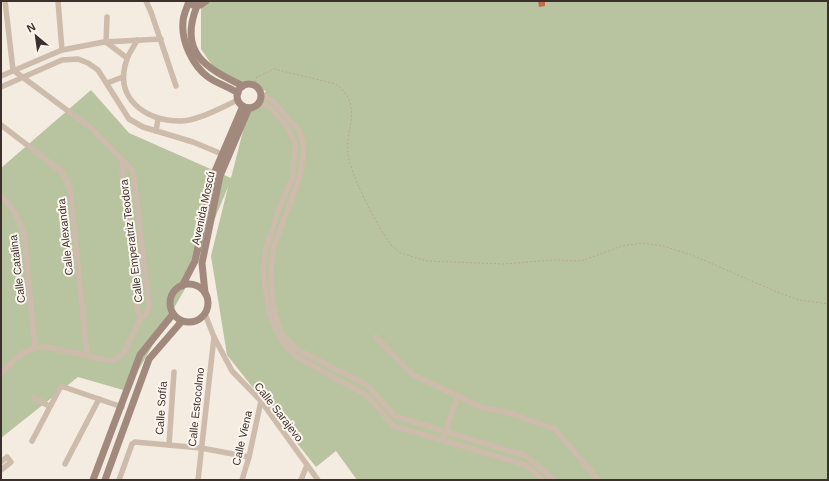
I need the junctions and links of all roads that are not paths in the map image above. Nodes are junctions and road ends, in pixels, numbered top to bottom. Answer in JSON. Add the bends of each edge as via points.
{"nodes":[{"id":1,"x":5,"y":1,"type":"edge"},
{"id":2,"x":58,"y":1,"type":"edge"},
{"id":3,"x":146,"y":1,"type":"edge"},
{"id":4,"x":189,"y":1,"type":"edge"},
{"id":5,"x":206,"y":1,"type":"edge"},
{"id":6,"x":197,"y":6,"type":"junction"},
{"id":7,"x":107,"y":17,"type":"dead end"},
{"id":8,"x":161,"y":39,"type":"junction"},
{"id":9,"x":137,"y":40,"type":"junction"},
{"id":10,"x":106,"y":42,"type":"junction"},
{"id":11,"x":62,"y":50,"type":"junction"},
{"id":12,"x":127,"y":58,"type":"junction"},
{"id":13,"x":13,"y":70,"type":"junction"},
{"id":14,"x":1,"y":76,"type":"edge"},
{"id":15,"x":22,"y":77,"type":"junction"},
{"id":16,"x":123,"y":77,"type":"junction"},
{"id":17,"x":107,"y":82,"type":"junction"},
{"id":18,"x":176,"y":86,"type":"dead end"},
{"id":19,"x":243,"y":86,"type":"junction"},
{"id":20,"x":1,"y":87,"type":"edge"},
{"id":21,"x":238,"y":96,"type":"junction"},
{"id":22,"x":260,"y":98,"type":"junction"},
{"id":23,"x":246,"y":107,"type":"junction"},
{"id":24,"x":158,"y":119,"type":"junction"},
{"id":25,"x":1,"y":125,"type":"edge"},
{"id":26,"x":156,"y":131,"type":"junction"},
{"id":27,"x":222,"y":154,"type":"junction"},
{"id":28,"x":123,"y":161,"type":"junction"},
{"id":29,"x":289,"y":186,"type":"junction"},
{"id":30,"x":295,"y":189,"type":"junction"},
{"id":31,"x":1,"y":196,"type":"edge"},
{"id":32,"x":209,"y":214,"type":"junction"},
{"id":33,"x":266,"y":249,"type":"junction"},
{"id":34,"x":273,"y":251,"type":"junction"},
{"id":35,"x":199,"y":262,"type":"junction"},
{"id":36,"x":182,"y":286,"type":"junction"},
{"id":37,"x":205,"y":293,"type":"junction"},
{"id":38,"x":173,"y":314,"type":"junction"},
{"id":39,"x":205,"y":314,"type":"junction"},
{"id":40,"x":140,"y":319,"type":"junction"},
{"id":41,"x":182,"y":321,"type":"junction"},
{"id":42,"x":214,"y":337,"type":"junction"},
{"id":43,"x":376,"y":337,"type":"dead end"},
{"id":44,"x":35,"y":347,"type":"junction"},
{"id":45,"x":87,"y":355,"type":"junction"},
{"id":46,"x":324,"y":363,"type":"junction"},
{"id":47,"x":320,"y":369,"type":"junction"},
{"id":48,"x":174,"y":372,"type":"dead end"},
{"id":49,"x":1,"y":373,"type":"edge"},
{"id":50,"x":457,"y":397,"type":"junction"},
{"id":51,"x":34,"y":398,"type":"dead end"},
{"id":52,"x":98,"y":398,"type":"junction"},
{"id":53,"x":261,"y":401,"type":"junction"},
{"id":54,"x":50,"y":406,"type":"junction"},
{"id":55,"x":122,"y":407,"type":"junction"},
{"id":56,"x":445,"y":431,"type":"junction"},
{"id":57,"x":443,"y":440,"type":"junction"},
{"id":58,"x":32,"y":441,"type":"dead end"},
{"id":59,"x":169,"y":445,"type":"junction"},
{"id":60,"x":201,"y":448,"type":"junction"},
{"id":61,"x":249,"y":457,"type":"junction"},
{"id":62,"x":1,"y":462,"type":"edge"},
{"id":63,"x":65,"y":464,"type":"dead end"},
{"id":64,"x":307,"y":465,"type":"junction"},
{"id":65,"x":1,"y":470,"type":"edge"},
{"id":66,"x":94,"y":478,"type":"edge"},
{"id":67,"x":105,"y":479,"type":"edge"},
{"id":68,"x":119,"y":480,"type":"edge"},
{"id":69,"x":198,"y":480,"type":"edge"},
{"id":70,"x":242,"y":480,"type":"edge"},
{"id":71,"x":301,"y":480,"type":"edge"},
{"id":72,"x":318,"y":480,"type":"edge"},
{"id":73,"x":543,"y":480,"type":"edge"},
{"id":74,"x":554,"y":480,"type":"edge"},
{"id":75,"x":598,"y":480,"type":"edge"}],
"edges":[{"from":1,"to":13,"type":"street"},
{"from":2,"to":11,"type":"street"},
{"from":3,"to":8,"type":"street"},
{"from":4,"to":6,"type":"street"},
{"from":4,"to":21,"type":"street","via":[[183,22],[185,40],[194,61],[208,78],[227,86]]},
{"from":5,"to":6,"type":"street"},
{"from":6,"to":19,"type":"street","via":[[191,22],[192,41],[200,61]]},
{"from":7,"to":10,"type":"street"},
{"from":8,"to":9,"type":"street"},
{"from":8,"to":18,"type":"street"},
{"from":9,"to":10,"type":"street"},
{"from":9,"to":12,"type":"street"},
{"from":10,"to":11,"type":"street"},
{"from":10,"to":12,"type":"street"},
{"from":11,"to":13,"type":"street"},
{"from":12,"to":16,"type":"street"},
{"from":13,"to":14,"type":"street"},
{"from":13,"to":15,"type":"street","name":"Calle Emperatriz Teodora"},
{"from":15,"to":17,"type":"street","via":[[62,60],[78,59],[98,70]]},
{"from":15,"to":20,"type":"street"},
{"from":15,"to":28,"type":"street","name":"Calle Emperatriz Teodora","via":[[91,128]]},
{"from":16,"to":17,"type":"street"},
{"from":16,"to":24,"type":"street","via":[[126,91],[136,107]]},
{"from":17,"to":26,"type":"street","via":[[129,119],[143,128]]},
{"from":19,"to":21,"type":"street"},
{"from":19,"to":22,"type":"street","via":[[254,86]]},
{"from":21,"to":23,"type":"street"},
{"from":21,"to":24,"type":"street","via":[[208,114],[181,121]]},
{"from":22,"to":23,"type":"street","via":[[253,107]]},
{"from":22,"to":29,"type":"street","via":[[287,126],[295,143],[293,176]]},
{"from":22,"to":30,"type":"street","via":[[272,100],[300,132],[304,149],[300,176]]},
{"from":23,"to":27,"type":"street","name":"Avenida Moscú"},
{"from":23,"to":32,"type":"street","name":"Avenida Moscú","via":[[220,176]]},
{"from":24,"to":26,"type":"street"},
{"from":25,"to":45,"type":"street","name":"Calle Alexandra","via":[[61,171],[70,188]]},
{"from":26,"to":27,"type":"street"},
{"from":27,"to":32,"type":"street","name":"Avenida Moscú","via":[[213,176]]},
{"from":28,"to":40,"type":"street","name":"Calle Emperatriz Teodora","via":[[123,180]]},
{"from":28,"to":40,"type":"street","name":"Calle Emperatriz Teodora","via":[[133,170],[149,306],[146,314]]},
{"from":29,"to":30,"type":"street"},
{"from":29,"to":33,"type":"street"},
{"from":30,"to":34,"type":"street"},
{"from":31,"to":44,"type":"street","name":"Calle Catalina","via":[[21,224]]},
{"from":32,"to":35,"type":"street","name":"Avenida Moscú"},
{"from":33,"to":34,"type":"street"},
{"from":33,"to":47,"type":"street","via":[[263,270],[269,313],[281,340],[295,356]]},
{"from":34,"to":46,"type":"street","via":[[270,266],[273,306],[281,333],[296,349]]},
{"from":35,"to":36,"type":"street","name":"Avenida Moscú"},
{"from":35,"to":37,"type":"street","name":"Avenida Moscú"},
{"from":36,"to":37,"type":"street","via":[[196,286]]},
{"from":36,"to":38,"type":"street","via":[[171,297],[170,309]]},
{"from":37,"to":39,"type":"street","via":[[208,303]]},
{"from":38,"to":41,"type":"street"},
{"from":38,"to":55,"type":"street","via":[[140,355]]},
{"from":39,"to":41,"type":"street","via":[[195,321]]},
{"from":39,"to":42,"type":"street","name":"Calle Sarajevo"},
{"from":40,"to":45,"type":"street","name":"Calle Emperatriz Teodora","via":[[124,353],[114,361]]},
{"from":41,"to":67,"type":"street","via":[[149,360]]},
{"from":42,"to":53,"type":"street","name":"Calle Sarajevo","via":[[232,371]]},
{"from":42,"to":60,"type":"street","name":"Calle Estocolmo"},
{"from":43,"to":50,"type":"street","via":[[413,375]]},
{"from":44,"to":45,"type":"street"},
{"from":44,"to":49,"type":"street","via":[[25,351]]},
{"from":46,"to":47,"type":"street"},
{"from":46,"to":56,"type":"street","via":[[367,386],[395,416]]},
{"from":47,"to":57,"type":"street","via":[[366,396],[394,426]]},
{"from":48,"to":59,"type":"street","name":"Calle Sofía"},
{"from":50,"to":56,"type":"street"},
{"from":50,"to":75,"type":"street","via":[[483,408],[503,411],[555,429]]},
{"from":51,"to":54,"type":"street"},
{"from":52,"to":54,"type":"street","via":[[60,386]]},
{"from":52,"to":55,"type":"street"},
{"from":52,"to":63,"type":"street"},
{"from":53,"to":61,"type":"street","name":"Calle Viena"},
{"from":53,"to":64,"type":"street","name":"Calle Sarajevo"},
{"from":54,"to":58,"type":"street"},
{"from":55,"to":66,"type":"street"},
{"from":56,"to":57,"type":"street"},
{"from":56,"to":74,"type":"street","via":[[526,456]]},
{"from":57,"to":73,"type":"street","via":[[526,465]]},
{"from":59,"to":60,"type":"street"},
{"from":59,"to":68,"type":"street","via":[[135,442],[132,444]]},
{"from":60,"to":61,"type":"street"},
{"from":60,"to":69,"type":"street","name":"Calle Estocolmo"},
{"from":61,"to":70,"type":"street","name":"Calle Viena"},
{"from":62,"to":65,"type":"street","via":[[7,457],[11,462]]},
{"from":64,"to":71,"type":"street"},
{"from":64,"to":72,"type":"street","name":"Calle Sarajevo"},
{"from":66,"to":67,"type":"street"}]}
